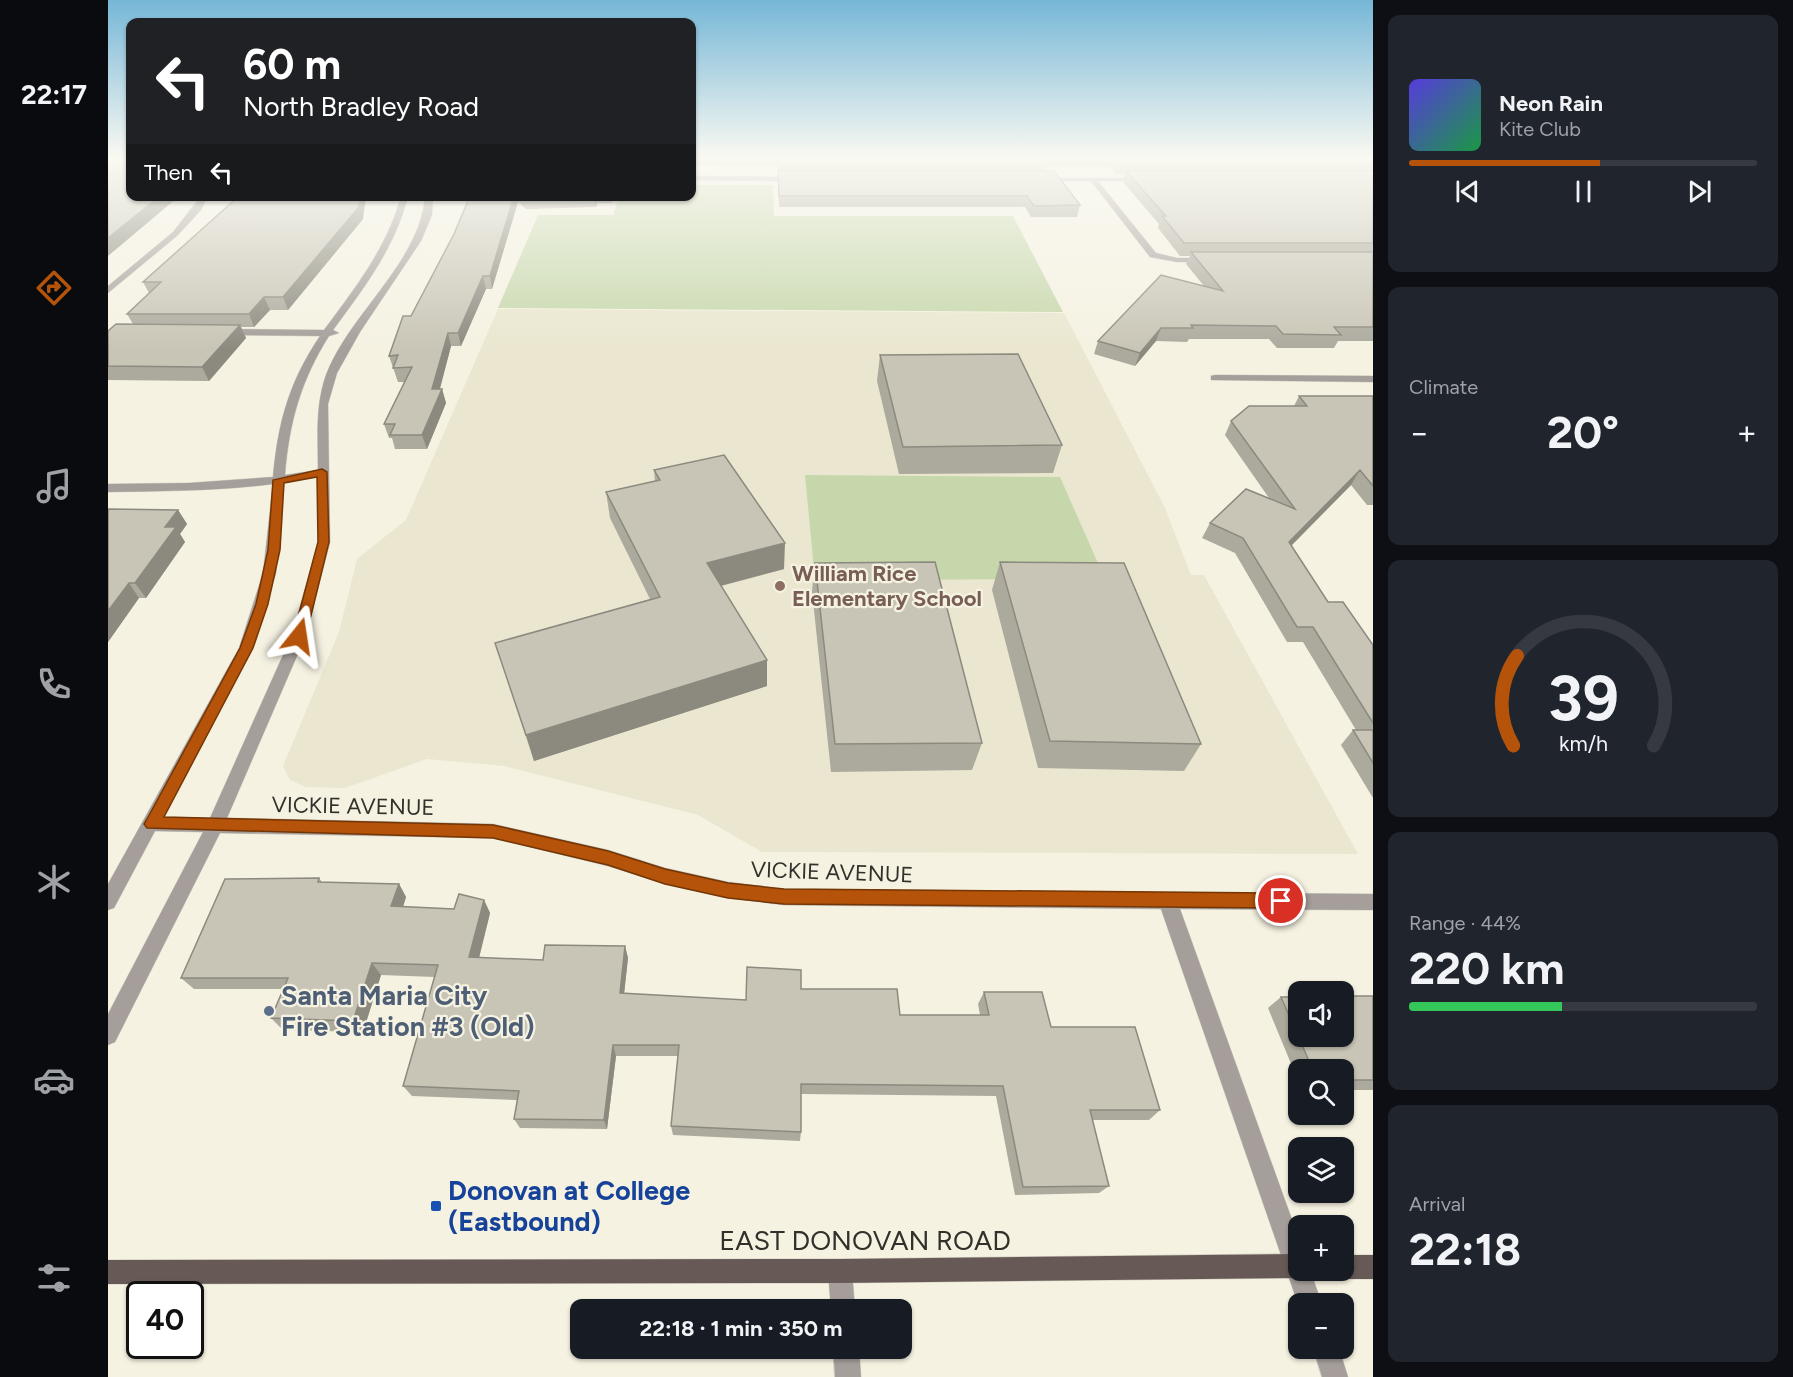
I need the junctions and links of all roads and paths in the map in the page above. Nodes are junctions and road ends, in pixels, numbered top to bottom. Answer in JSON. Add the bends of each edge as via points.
{"nodes":[{"id":1,"x":186,"y":221,"type":"edge"},
{"id":2,"x":399,"y":221,"type":"edge"},
{"id":3,"x":425,"y":221,"type":"edge"},
{"id":4,"x":1125,"y":221,"type":"edge"},
{"id":5,"x":1223,"y":260,"type":"edge"},
{"id":6,"x":108,"y":290,"type":"edge"},
{"id":7,"x":212,"y":332,"type":"edge"},
{"id":8,"x":355,"y":332,"type":"junction"},
{"id":9,"x":328,"y":333,"type":"junction"},
{"id":10,"x":1215,"y":378,"type":"dead end"},
{"id":11,"x":1373,"y":379,"type":"edge"},
{"id":12,"x":322,"y":472,"type":"junction"},
{"id":13,"x":279,"y":480,"type":"junction"},
{"id":14,"x":108,"y":488,"type":"edge"},
{"id":15,"x":152,"y":824,"type":"junction"},
{"id":16,"x":215,"y":826,"type":"junction"},
{"id":17,"x":117,"y":871,"type":"edge"},
{"id":18,"x":1167,"y":899,"type":"junction"},
{"id":19,"x":108,"y":902,"type":"edge"},
{"id":20,"x":1373,"y":902,"type":"edge"},
{"id":21,"x":108,"y":1035,"type":"edge"},
{"id":22,"x":1288,"y":1238,"type":"edge"},
{"id":23,"x":1288,"y":1266,"type":"edge"},
{"id":24,"x":1354,"y":1267,"type":"edge"},
{"id":25,"x":1373,"y":1267,"type":"edge"},
{"id":26,"x":840,"y":1271,"type":"junction"},
{"id":27,"x":108,"y":1272,"type":"edge"},
{"id":28,"x":842,"y":1299,"type":"edge"},
{"id":29,"x":847,"y":1359,"type":"edge"},
{"id":30,"x":1329,"y":1359,"type":"edge"},
{"id":31,"x":848,"y":1377,"type":"edge"},
{"id":32,"x":1335,"y":1377,"type":"edge"}],
"edges":[{"from":1,"to":6,"type":"street"},
{"from":2,"to":9,"type":"street"},
{"from":3,"to":8,"type":"street","via":[[417,240]]},
{"from":4,"to":5,"type":"street","via":[[1153,255]]},
{"from":7,"to":9,"type":"street"},
{"from":8,"to":9,"type":"street"},
{"from":8,"to":12,"type":"street","via":[[332,373],[323,404]]},
{"from":9,"to":13,"type":"street","via":[[300,376],[290,407]]},
{"from":10,"to":11,"type":"street"},
{"from":12,"to":13,"type":"street"},
{"from":12,"to":16,"type":"street","via":[[324,542],[299,636]]},
{"from":13,"to":14,"type":"street","via":[[201,488]]},
{"from":13,"to":15,"type":"street","via":[[274,550],[262,604],[246,648]]},
{"from":15,"to":16,"type":"street","name":"VICKIE AVENUE"},
{"from":15,"to":17,"type":"street"},
{"from":16,"to":18,"type":"street","name":"VICKIE AVENUE","via":[[493,831],[665,876],[784,897]]},
{"from":16,"to":21,"type":"street"},
{"from":17,"to":19,"type":"street"},
{"from":18,"to":20,"type":"street","name":"VICKIE AVENUE"},
{"from":18,"to":22,"type":"street"},
{"from":23,"to":26,"type":"main road","name":"EAST DONOVAN ROAD"},
{"from":24,"to":25,"type":"main road"},
{"from":26,"to":27,"type":"main road","name":"EAST DONOVAN ROAD"},
{"from":26,"to":28,"type":"street"},
{"from":29,"to":31,"type":"street"},
{"from":30,"to":32,"type":"street"}]}
